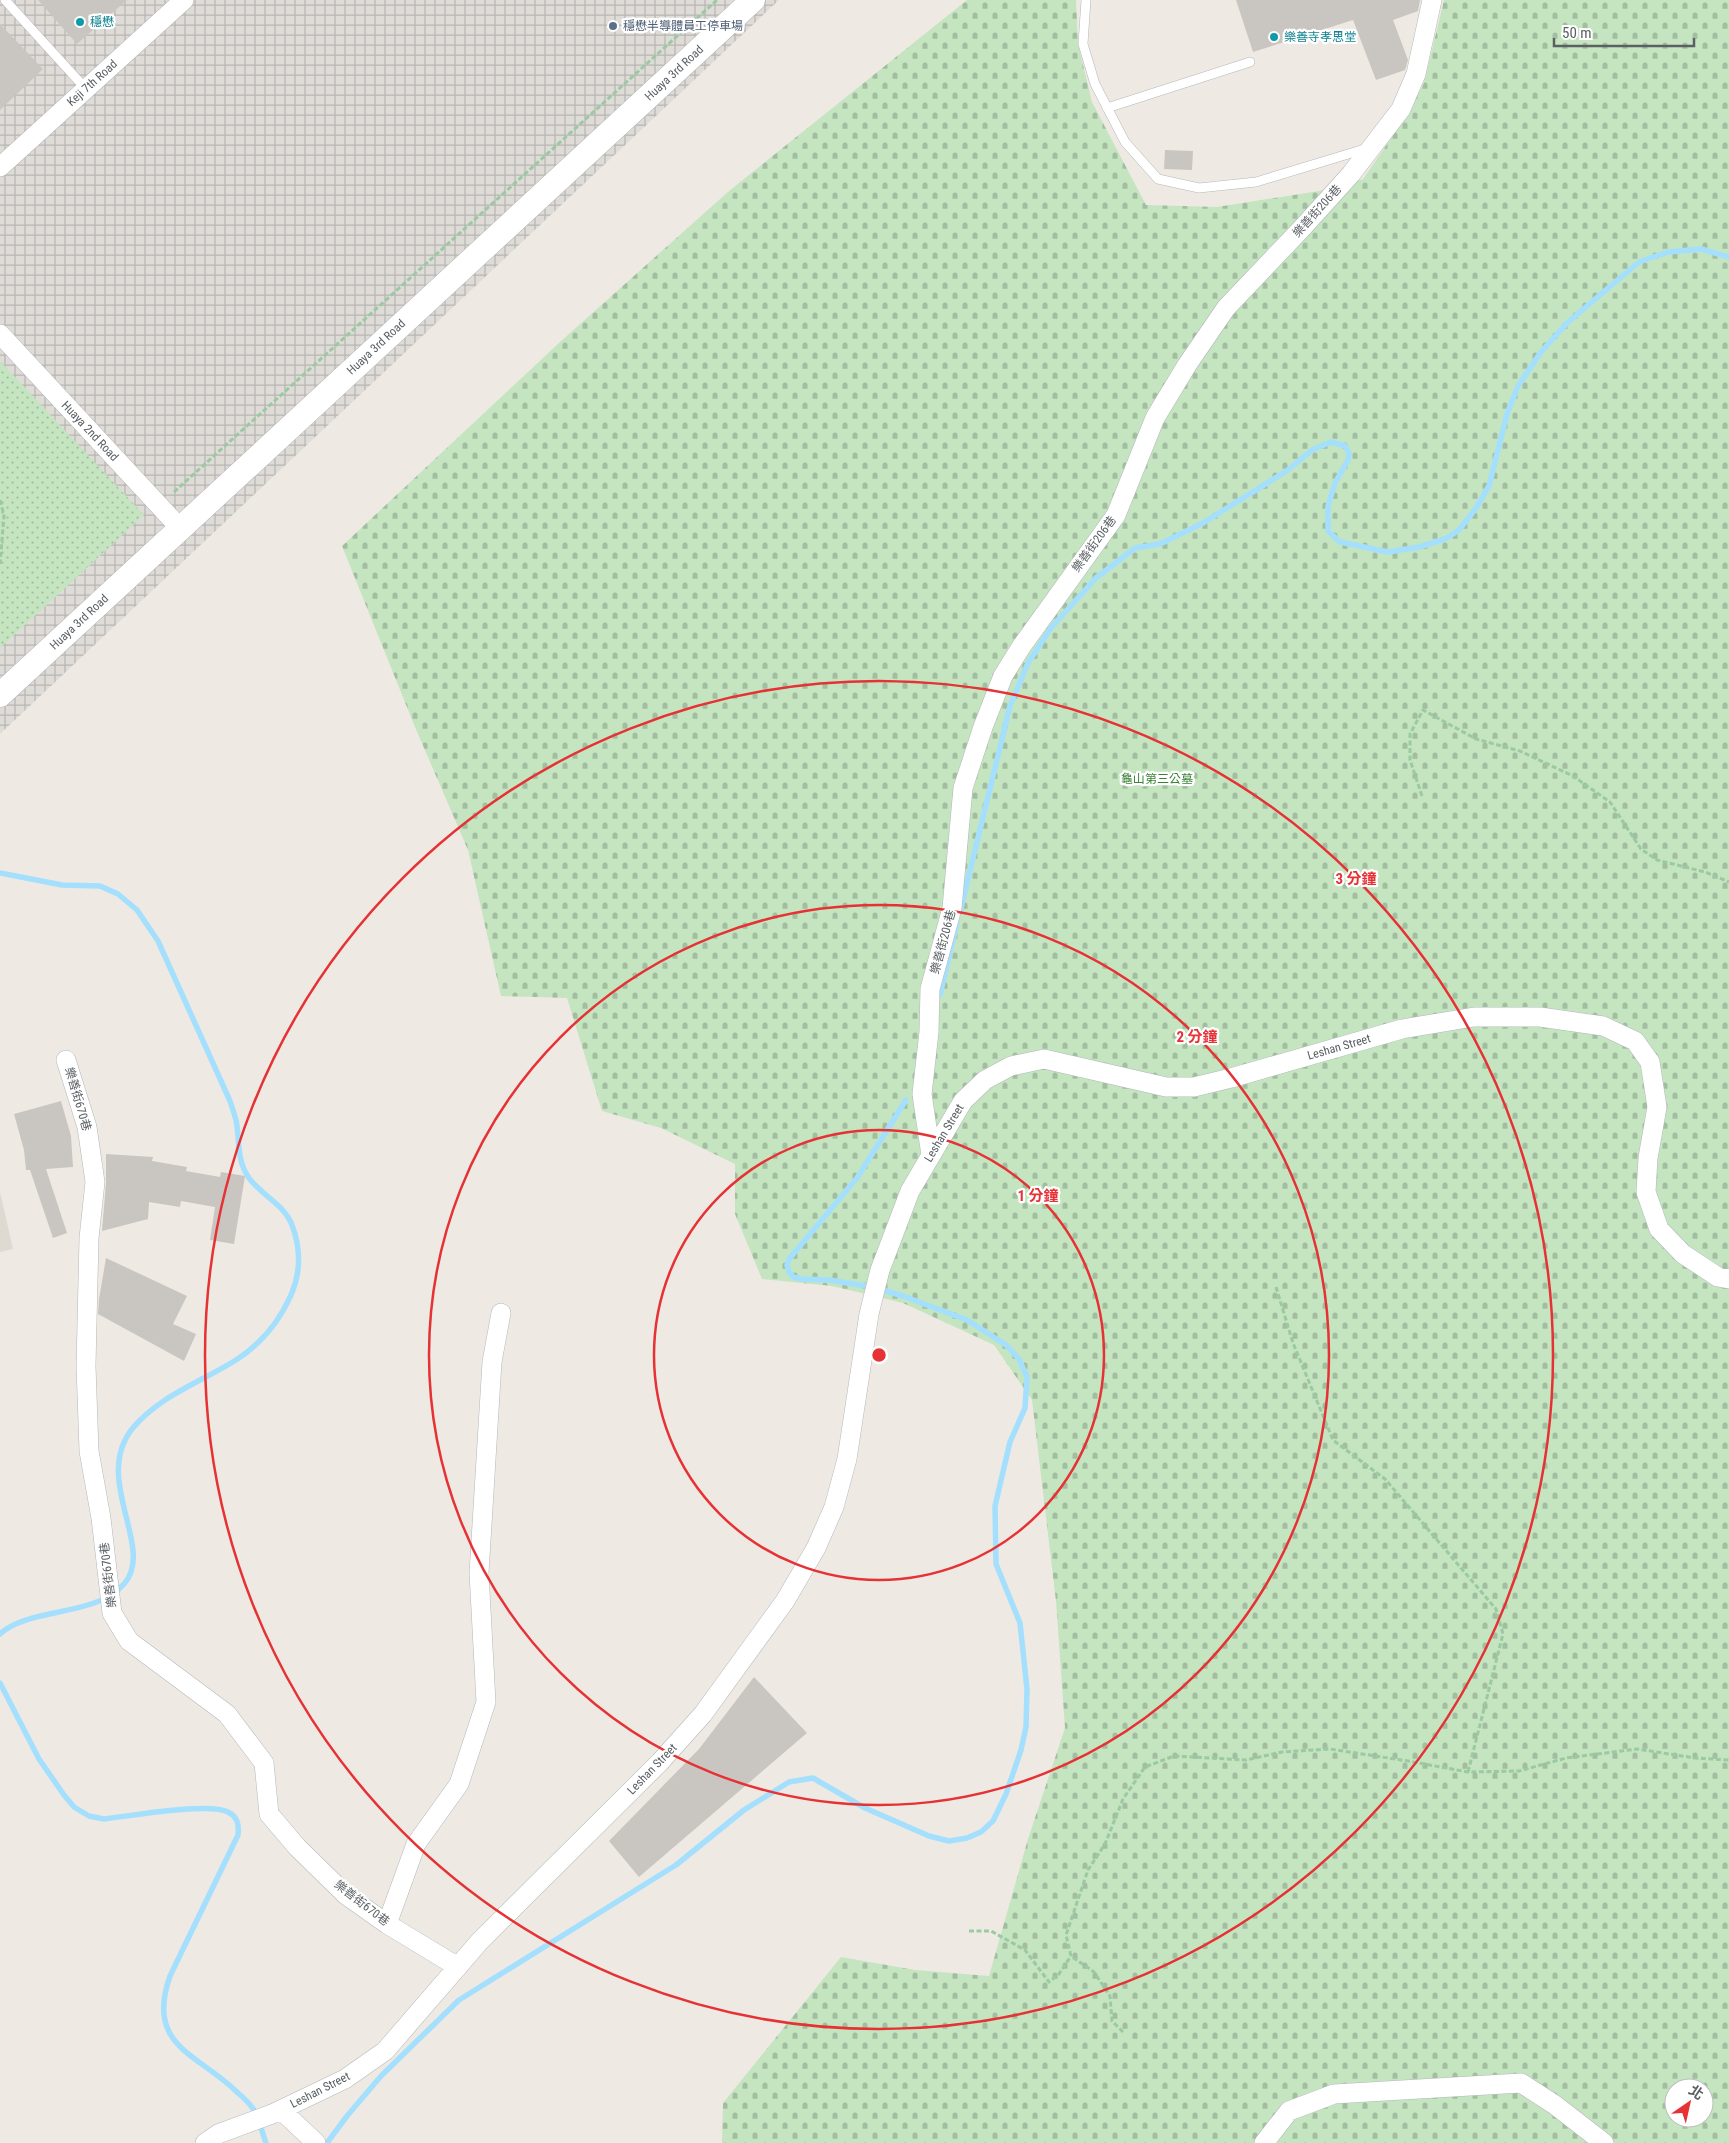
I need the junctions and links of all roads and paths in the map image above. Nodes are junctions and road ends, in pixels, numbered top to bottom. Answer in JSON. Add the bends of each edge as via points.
{"nodes":[{"id":1,"x":5,"y":0,"type":"edge"},
{"id":2,"x":184,"y":0,"type":"edge"},
{"id":3,"x":717,"y":0,"type":"edge"},
{"id":4,"x":753,"y":0,"type":"edge"},
{"id":5,"x":1086,"y":0,"type":"edge"},
{"id":6,"x":1432,"y":0,"type":"edge"},
{"id":7,"x":1250,"y":62,"type":"dead end"},
{"id":8,"x":86,"y":89,"type":"junction"},
{"id":9,"x":1107,"y":108,"type":"junction"},
{"id":10,"x":1372,"y":146,"type":"junction"},
{"id":11,"x":0,"y":167,"type":"edge"},
{"id":12,"x":0,"y":334,"type":"edge"},
{"id":13,"x":174,"y":492,"type":"dead end"},
{"id":14,"x":0,"y":500,"type":"edge"},
{"id":15,"x":180,"y":528,"type":"junction"},
{"id":16,"x":0,"y":564,"type":"edge"},
{"id":17,"x":0,"y":695,"type":"edge"},
{"id":18,"x":1422,"y":796,"type":"dead end"},
{"id":19,"x":1729,"y":882,"type":"edge"},
{"id":20,"x":66,"y":1060,"type":"dead end"},
{"id":21,"x":931,"y":1155,"type":"junction"},
{"id":22,"x":1729,"y":1279,"type":"edge"},
{"id":23,"x":1276,"y":1287,"type":"dead end"},
{"id":24,"x":501,"y":1313,"type":"dead end"},
{"id":25,"x":1729,"y":1760,"type":"edge"},
{"id":26,"x":1468,"y":1772,"type":"junction"},
{"id":27,"x":387,"y":1924,"type":"junction"},
{"id":28,"x":969,"y":1931,"type":"dead end"},
{"id":29,"x":1071,"y":1956,"type":"junction"},
{"id":30,"x":458,"y":1967,"type":"junction"},
{"id":31,"x":1123,"y":2032,"type":"dead end"},
{"id":32,"x":277,"y":2112,"type":"junction"},
{"id":33,"x":205,"y":2143,"type":"edge"},
{"id":34,"x":316,"y":2143,"type":"edge"},
{"id":35,"x":1264,"y":2143,"type":"edge"},
{"id":36,"x":1604,"y":2143,"type":"edge"}],
"edges":[{"from":1,"to":8,"type":"lane"},
{"from":2,"to":8,"type":"street","name":"Keji 7th Road"},
{"from":3,"to":13,"type":"path"},
{"from":4,"to":15,"type":"street","name":"Huaya 3rd Road"},
{"from":5,"to":9,"type":"lane","via":[[1083,44],[1095,84]]},
{"from":6,"to":10,"type":"street","name":"樂善街206巷","via":[[1416,74],[1401,109]]},
{"from":7,"to":9,"type":"lane"},
{"from":8,"to":11,"type":"street","name":"Keji 7th Road"},
{"from":9,"to":10,"type":"lane","via":[[1125,142],[1158,179],[1199,188],[1256,182]]},
{"from":10,"to":21,"type":"street","name":"樂善街206巷","via":[[1304,226],[1226,308],[1155,418],[1116,515],[1003,676],[963,788],[952,908],[930,989],[922,1094]]},
{"from":12,"to":15,"type":"street","name":"Huaya 2nd Road"},
{"from":14,"to":16,"type":"path","via":[[4,516]]},
{"from":15,"to":17,"type":"street","name":"Huaya 3rd Road"},
{"from":18,"to":19,"type":"path","via":[[1410,760],[1410,734],[1423,710],[1476,739],[1520,751],[1573,776],[1610,802],[1641,849],[1657,860],[1705,872]]},
{"from":20,"to":27,"type":"street","name":"樂善街670巷","via":[[87,1127],[95,1182],[89,1238],[86,1366],[89,1451],[112,1613],[129,1641],[227,1714],[264,1764],[269,1814],[346,1895]]},
{"from":21,"to":22,"type":"street","name":"Leshan Street","via":[[963,1101],[985,1080],[1011,1066],[1044,1059],[1166,1087],[1194,1087],[1402,1029],[1474,1017],[1540,1017],[1603,1026],[1635,1041],[1650,1062],[1657,1107],[1646,1192],[1659,1229],[1683,1254],[1718,1276]]},
{"from":21,"to":30,"type":"street","name":"Leshan Street","via":[[910,1191],[880,1270],[869,1314],[847,1459],[834,1507],[816,1548],[785,1600],[697,1721]]},
{"from":23,"to":26,"type":"path","via":[[1293,1343],[1334,1440],[1385,1479],[1496,1609],[1503,1634]]},
{"from":24,"to":27,"type":"street","via":[[492,1362],[479,1573],[486,1702],[459,1784],[416,1844]]},
{"from":25,"to":26,"type":"path","via":[[1637,1749],[1566,1758],[1518,1771]]},
{"from":26,"to":29,"type":"path","via":[[1330,1749],[1282,1752],[1246,1760],[1174,1756],[1145,1767],[1122,1799],[1105,1844],[1088,1870],[1066,1936]]},
{"from":27,"to":30,"type":"street","name":"樂善街670巷"},
{"from":28,"to":29,"type":"path","via":[[991,1931],[1025,1950],[1049,1982]]},
{"from":29,"to":31,"type":"path","via":[[1094,1972],[1110,1996],[1112,2021]]},
{"from":30,"to":32,"type":"street","name":"Leshan Street","via":[[385,2051],[345,2079]]},
{"from":32,"to":33,"type":"street","name":"Leshan Street","via":[[218,2134]]},
{"from":32,"to":34,"type":"street"},
{"from":35,"to":36,"type":"street","via":[[1290,2111],[1334,2094],[1521,2083]]}]}
